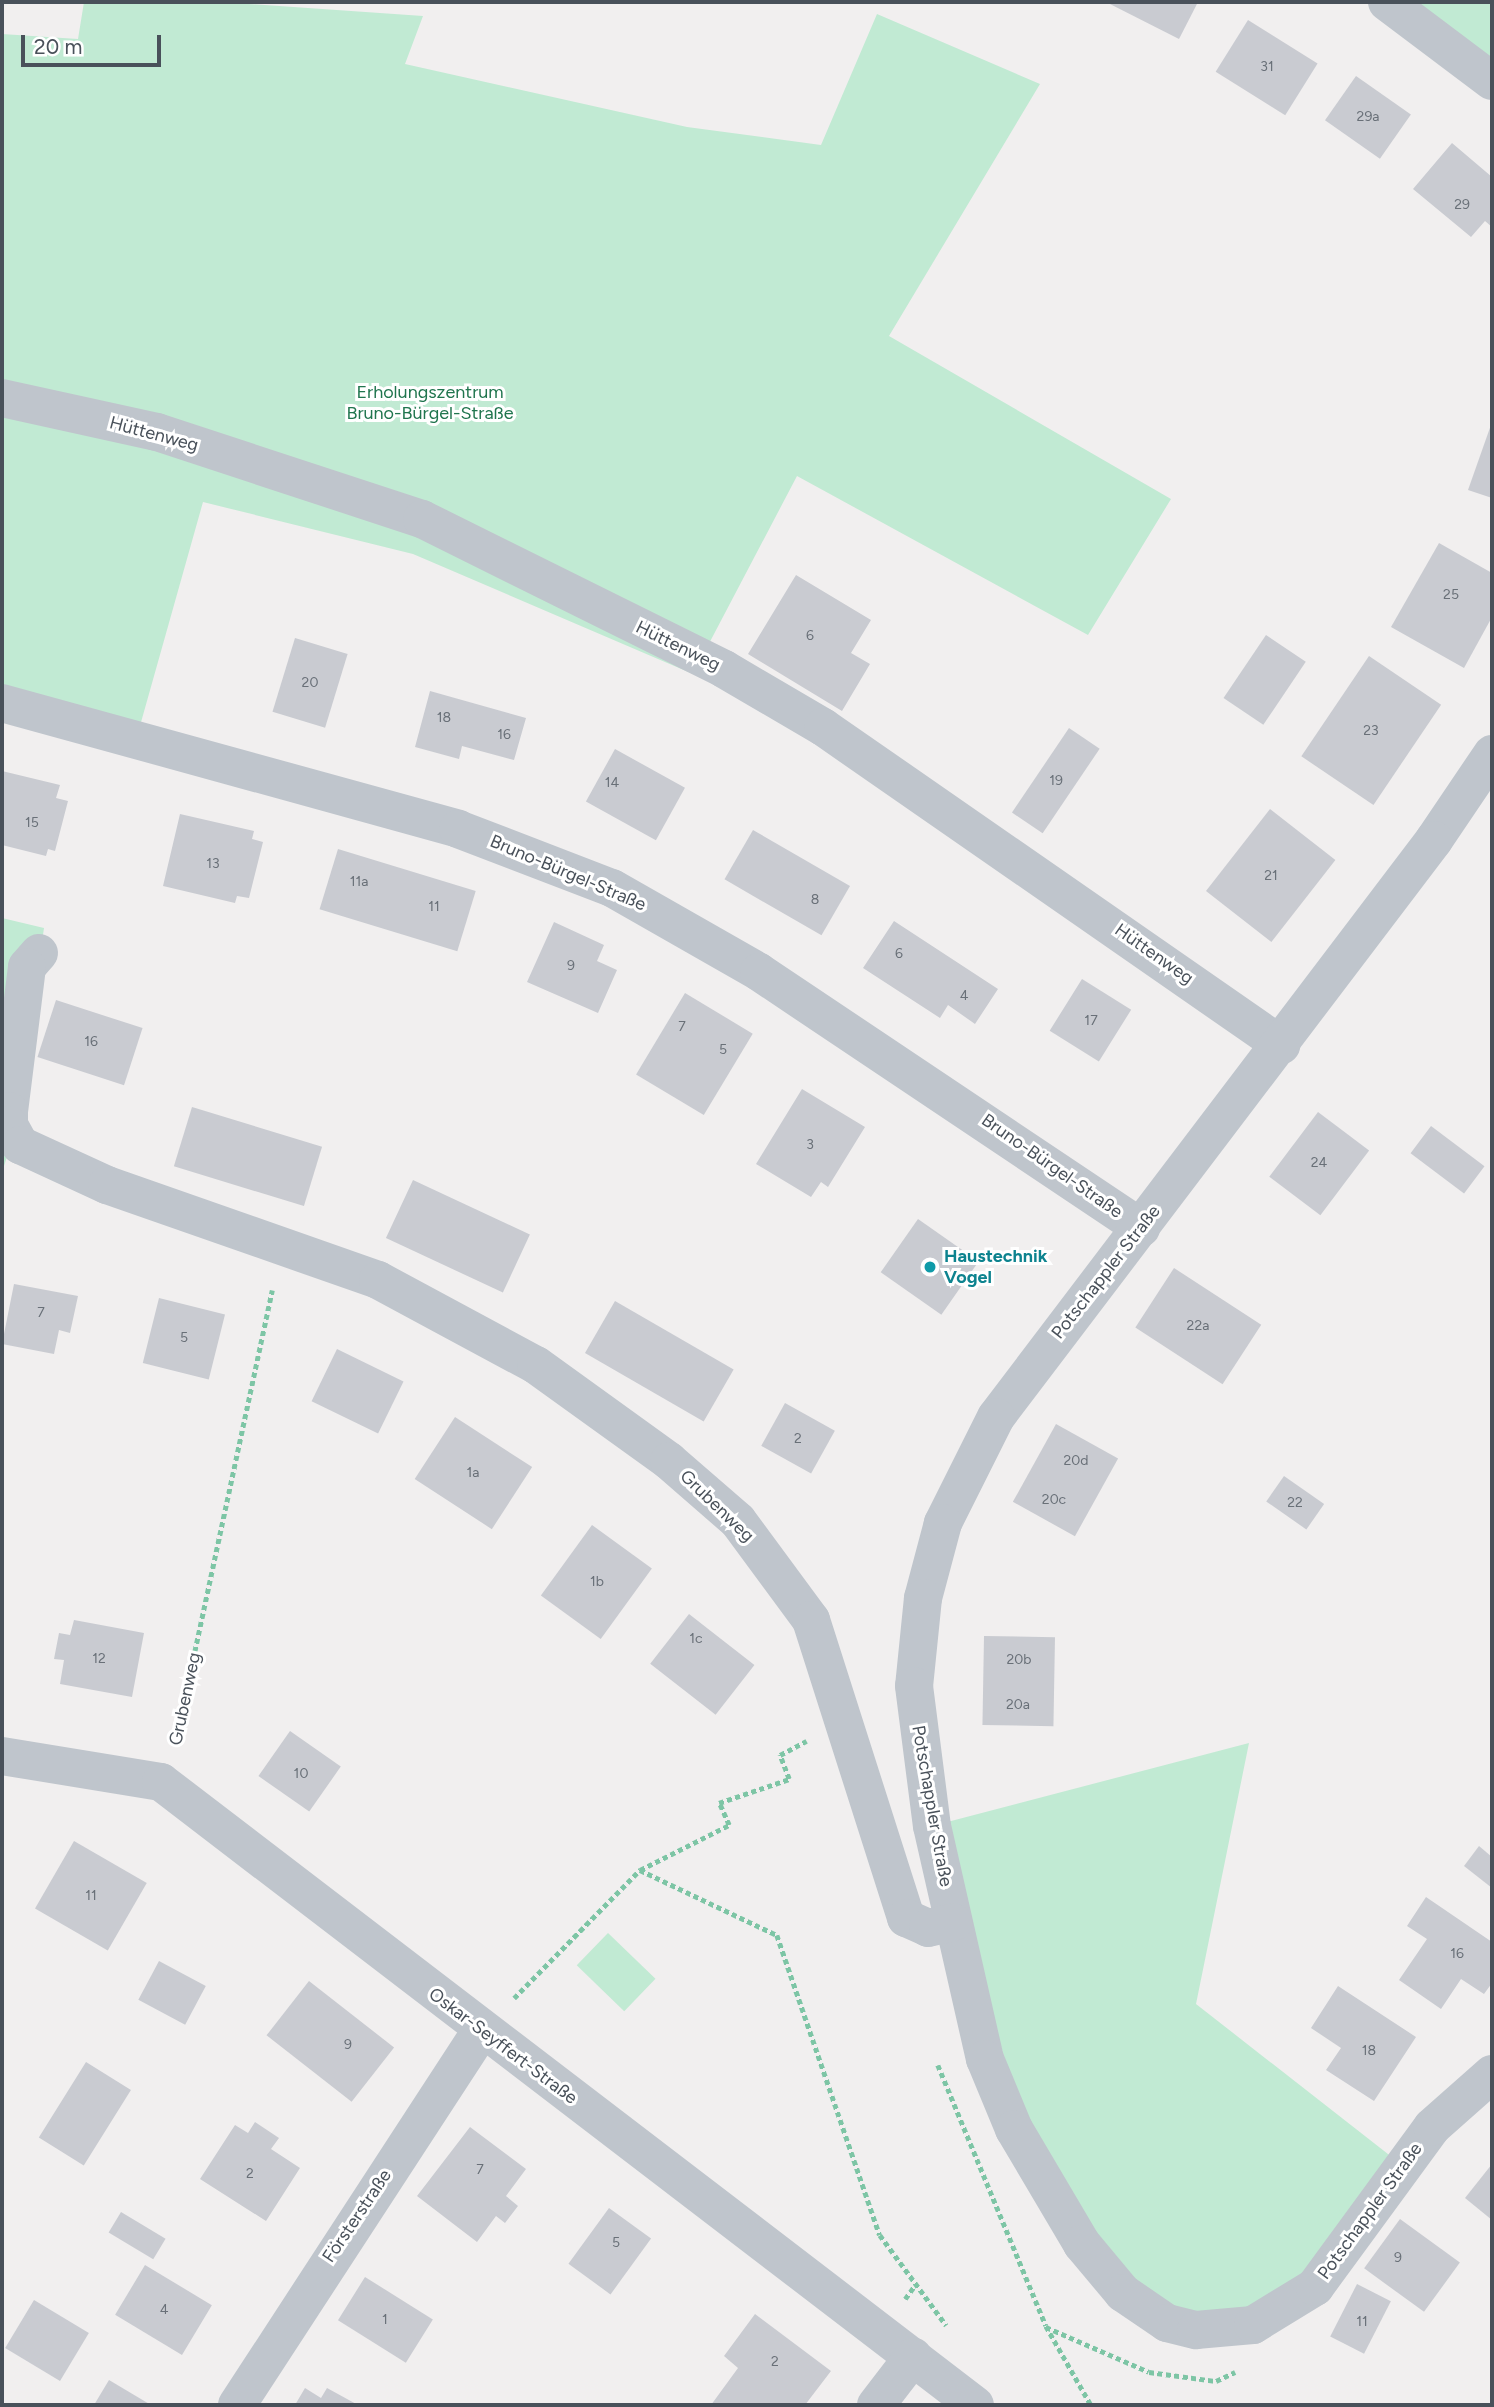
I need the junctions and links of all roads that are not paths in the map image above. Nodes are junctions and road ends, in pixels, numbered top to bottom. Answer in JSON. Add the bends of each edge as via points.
{"nodes":[{"id":1,"x":1387,"y":2,"type":"edge"},
{"id":2,"x":1492,"y":81,"type":"edge"},
{"id":3,"x":2,"y":398,"type":"edge"},
{"id":4,"x":2,"y":704,"type":"edge"},
{"id":5,"x":1492,"y":754,"type":"edge"},
{"id":6,"x":39,"y":953,"type":"dead end"},
{"id":7,"x":1281,"y":1045,"type":"junction"},
{"id":8,"x":1141,"y":1228,"type":"junction"},
{"id":9,"x":2,"y":1756,"type":"edge"},
{"id":10,"x":953,"y":1922,"type":"junction"},
{"id":11,"x":481,"y":2030,"type":"junction"},
{"id":12,"x":1492,"y":2074,"type":"edge"},
{"id":13,"x":913,"y":2357,"type":"junction"},
{"id":14,"x":237,"y":2405,"type":"edge"},
{"id":15,"x":876,"y":2405,"type":"edge"},
{"id":16,"x":975,"y":2405,"type":"edge"}],
"edges":[{"from":1,"to":2,"type":"street"},
{"from":3,"to":7,"type":"street","name":"Hüttenweg","via":[[157,432],[422,519],[724,669],[824,727]]},
{"from":4,"to":8,"type":"street","name":"Bruno-Bürgel-Straße","via":[[458,829],[612,888],[759,972]]},
{"from":5,"to":7,"type":"street","name":"Potschappler Straße"},
{"from":6,"to":10,"type":"street","name":"Grubenweg","via":[[27,967],[9,1111],[9,1125],[20,1145],[107,1185],[378,1280],[469,1324],[597,1404],[669,1461],[738,1521],[811,1620],[906,1918],[928,1928]]},
{"from":7,"to":8,"type":"street","name":"Potschappler Straße"},
{"from":8,"to":10,"type":"street","name":"Potschappler Straße","via":[[996,1416],[967,1469],[932,1560],[914,1686],[920,1756]]},
{"from":9,"to":11,"type":"street","name":"Oskar-Seyffert-Straße","via":[[161,1782]]},
{"from":10,"to":12,"type":"street","name":"Potschappler Straße","via":[[985,2059],[1014,2129],[1082,2244],[1123,2293],[1167,2323],[1196,2330],[1253,2325],[1315,2287],[1432,2127]]},
{"from":11,"to":13,"type":"street","name":"Oskar-Seyffert-Straße"},
{"from":11,"to":14,"type":"street","name":"Försterstraße"},
{"from":13,"to":15,"type":"street"},
{"from":13,"to":16,"type":"street","name":"Oskar-Seyffert-Straße"}]}
